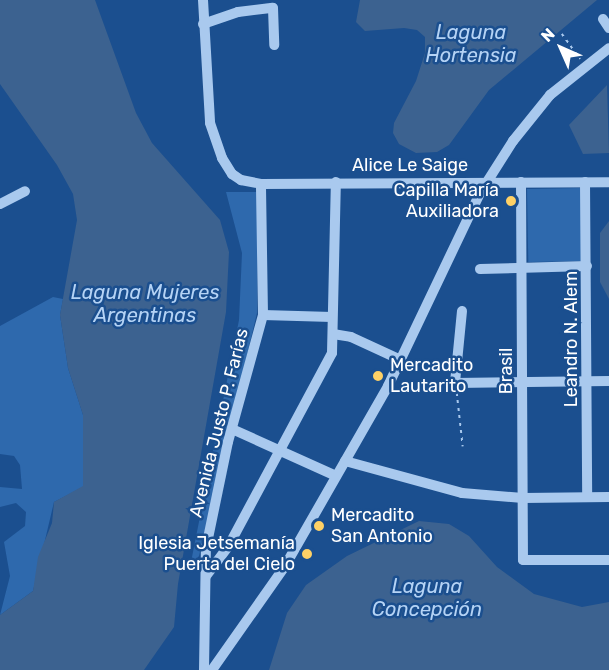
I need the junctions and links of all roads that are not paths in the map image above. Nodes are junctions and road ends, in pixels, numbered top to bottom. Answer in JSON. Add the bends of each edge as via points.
{"nodes":[{"id":1,"x":203,"y":0,"type":"edge"},
{"id":2,"x":203,"y":24,"type":"junction"},
{"id":3,"x":274,"y":45,"type":"dead end"},
{"id":4,"x":609,"y":48,"type":"edge"},
{"id":5,"x":489,"y":181,"type":"junction"},
{"id":6,"x":336,"y":182,"type":"junction"},
{"id":7,"x":521,"y":182,"type":"junction"},
{"id":8,"x":585,"y":182,"type":"junction"},
{"id":9,"x":609,"y":182,"type":"edge"},
{"id":10,"x":261,"y":184,"type":"junction"},
{"id":11,"x":25,"y":191,"type":"dead end"},
{"id":12,"x":0,"y":204,"type":"edge"},
{"id":13,"x":587,"y":266,"type":"junction"},
{"id":14,"x":522,"y":268,"type":"junction"},
{"id":15,"x":480,"y":269,"type":"dead end"},
{"id":16,"x":462,"y":311,"type":"dead end"},
{"id":17,"x":263,"y":315,"type":"junction"},
{"id":18,"x":332,"y":317,"type":"junction"},
{"id":19,"x":333,"y":334,"type":"junction"},
{"id":20,"x":401,"y":360,"type":"junction"},
{"id":21,"x":587,"y":381,"type":"junction"},
{"id":22,"x":609,"y":381,"type":"edge"},
{"id":23,"x":522,"y":382,"type":"junction"},
{"id":24,"x":232,"y":429,"type":"junction"},
{"id":25,"x":281,"y":452,"type":"junction"},
{"id":26,"x":345,"y":461,"type":"junction"},
{"id":27,"x":336,"y":476,"type":"junction"},
{"id":28,"x":587,"y":497,"type":"junction"},
{"id":29,"x":609,"y":497,"type":"edge"},
{"id":30,"x":523,"y":498,"type":"junction"},
{"id":31,"x":609,"y":560,"type":"edge"},
{"id":32,"x":206,"y":576,"type":"junction"},
{"id":33,"x":204,"y":670,"type":"edge"},
{"id":34,"x":212,"y":670,"type":"edge"}],
"edges":[{"from":1,"to":2,"type":"street"},
{"from":2,"to":3,"type":"street","via":[[238,12],[273,8]]},
{"from":2,"to":10,"type":"street","name":"Alice Le Saige","via":[[210,123],[222,158],[232,174]]},
{"from":4,"to":5,"type":"street","via":[[550,96]]},
{"from":5,"to":6,"type":"street","name":"Alice Le Saige"},
{"from":5,"to":7,"type":"street","name":"Alice Le Saige"},
{"from":5,"to":20,"type":"street"},
{"from":6,"to":10,"type":"street","name":"Alice Le Saige"},
{"from":6,"to":18,"type":"street"},
{"from":7,"to":8,"type":"street","name":"Alice Le Saige"},
{"from":7,"to":14,"type":"street","name":"Brasil"},
{"from":8,"to":9,"type":"street","name":"Alice Le Saige"},
{"from":8,"to":13,"type":"street","name":"Leandro N. Alem"},
{"from":10,"to":17,"type":"street","name":"Avenida Justo P. Farías"},
{"from":11,"to":12,"type":"street"},
{"from":13,"to":14,"type":"street"},
{"from":13,"to":21,"type":"street","name":"Leandro N. Alem"},
{"from":14,"to":15,"type":"street"},
{"from":14,"to":23,"type":"street","name":"Brasil"},
{"from":16,"to":23,"type":"street","via":[[455,383]]},
{"from":17,"to":18,"type":"street"},
{"from":17,"to":24,"type":"street","name":"Avenida Justo P. Farías"},
{"from":18,"to":19,"type":"street"},
{"from":19,"to":20,"type":"street","via":[[351,336]]},
{"from":19,"to":25,"type":"street","via":[[328,367]]},
{"from":20,"to":26,"type":"street"},
{"from":21,"to":22,"type":"street"},
{"from":21,"to":23,"type":"street"},
{"from":21,"to":28,"type":"street","name":"Leandro N. Alem"},
{"from":23,"to":30,"type":"street","name":"Brasil"},
{"from":24,"to":25,"type":"street"},
{"from":24,"to":32,"type":"street","name":"Avenida Justo P. Farías","via":[[206,548]]},
{"from":25,"to":27,"type":"street"},
{"from":25,"to":32,"type":"street","via":[[228,547]]},
{"from":26,"to":27,"type":"street"},
{"from":26,"to":30,"type":"street","via":[[462,493]]},
{"from":27,"to":34,"type":"street","via":[[257,610]]},
{"from":28,"to":29,"type":"street"},
{"from":28,"to":30,"type":"street"},
{"from":30,"to":31,"type":"street","name":"Brasil","via":[[523,560]]},
{"from":32,"to":33,"type":"street","name":"Avenida Justo P. Farías"}]}
